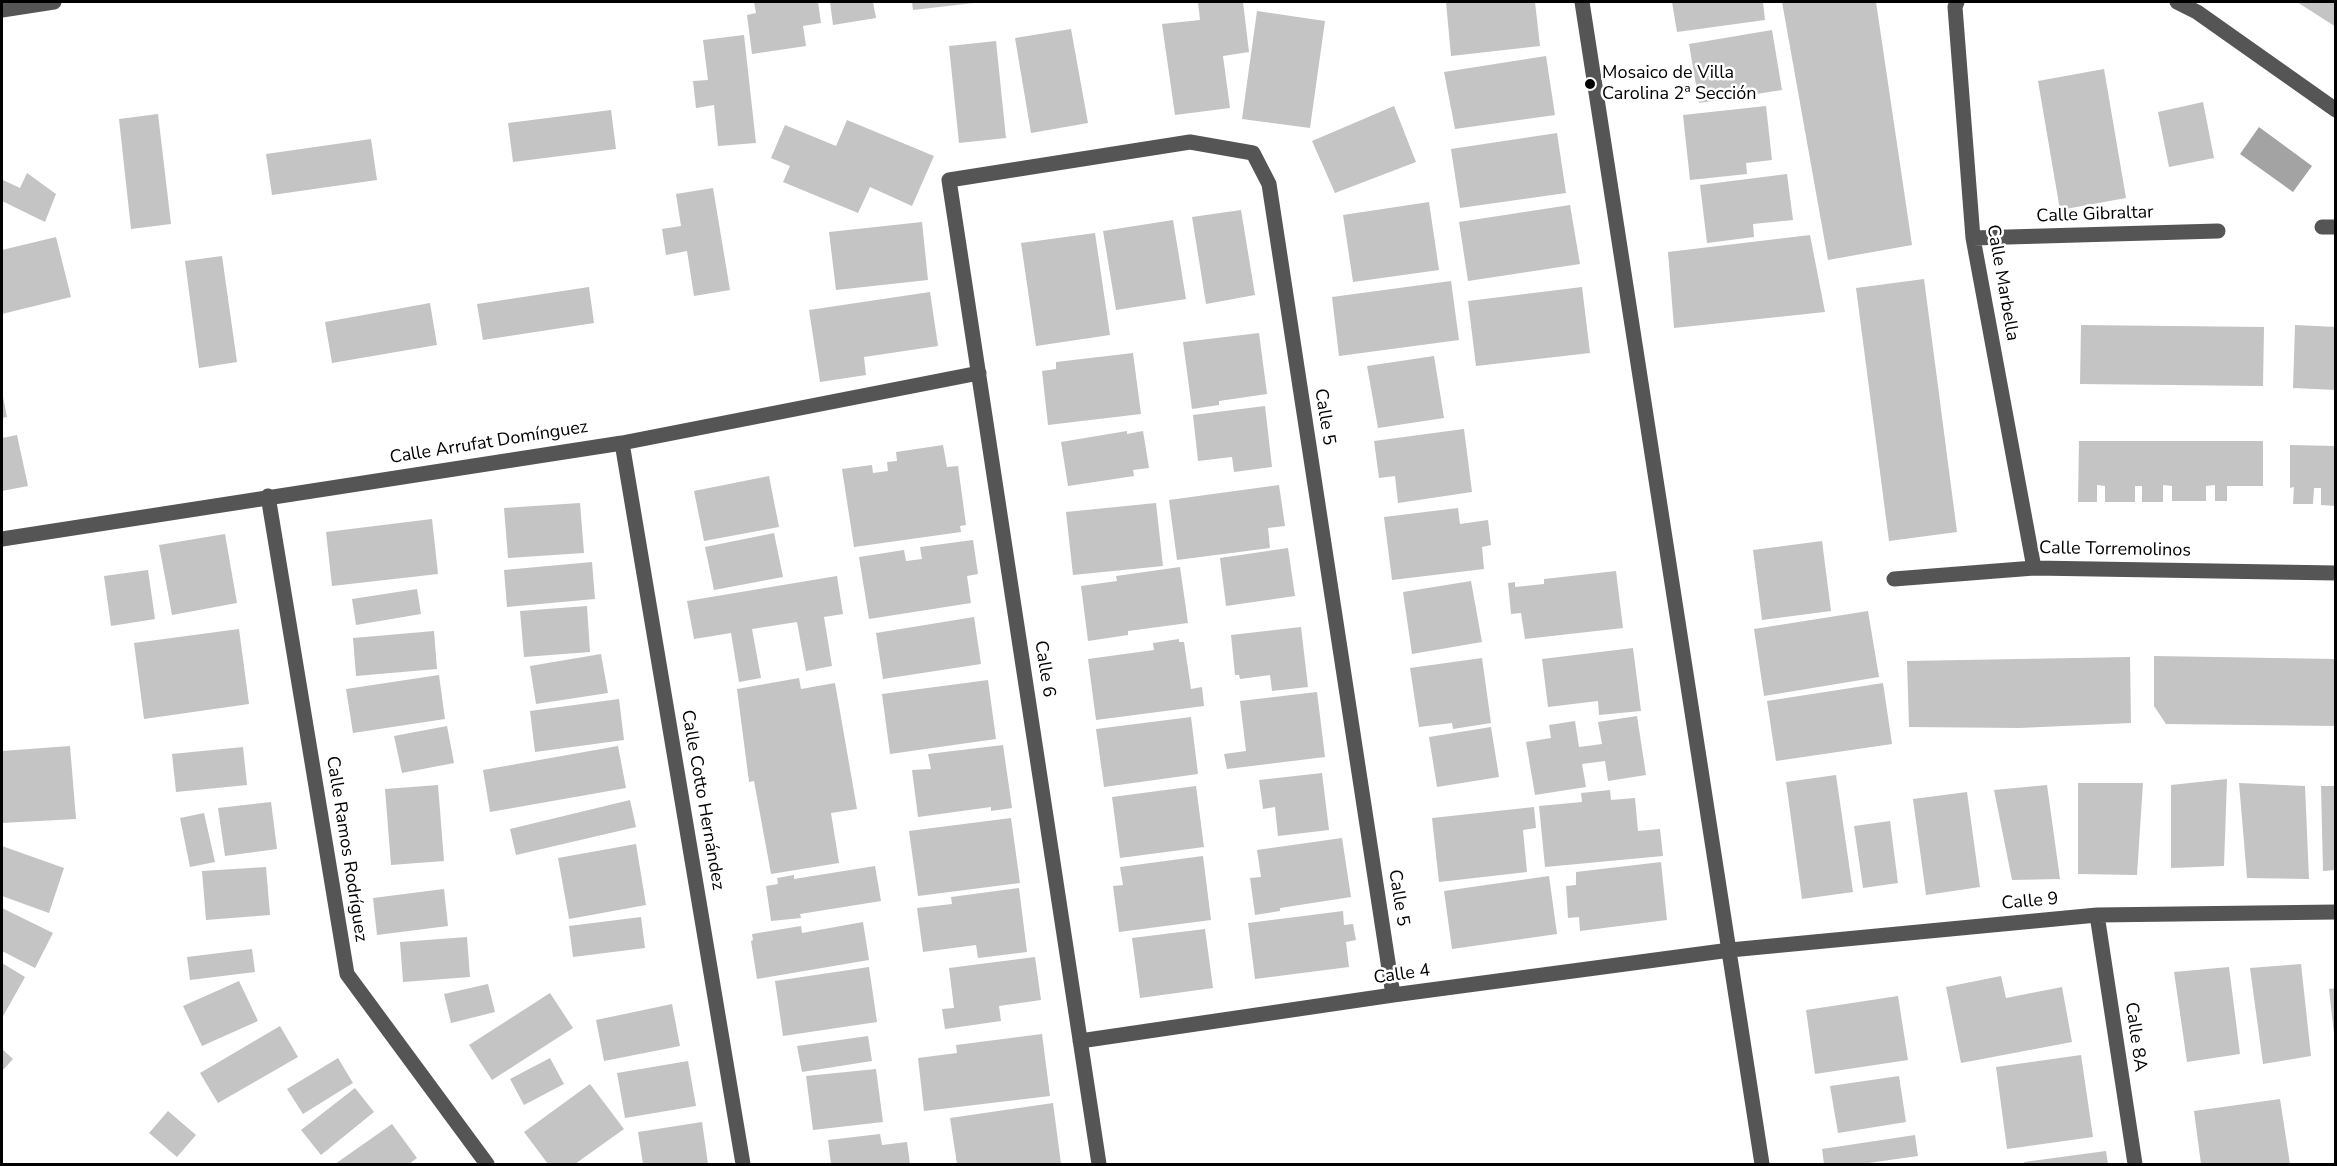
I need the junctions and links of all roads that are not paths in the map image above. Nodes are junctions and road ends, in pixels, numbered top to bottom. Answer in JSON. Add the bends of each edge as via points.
{"nodes":[{"id":1,"x":54,"y":2,"type":"edge"},
{"id":2,"x":1582,"y":2,"type":"edge"},
{"id":3,"x":1957,"y":2,"type":"edge"},
{"id":4,"x":2177,"y":2,"type":"edge"},
{"id":5,"x":2,"y":10,"type":"edge"},
{"id":6,"x":2336,"y":110,"type":"edge"},
{"id":7,"x":949,"y":180,"type":"joint"},
{"id":8,"x":2218,"y":231,"type":"dead end"},
{"id":9,"x":1973,"y":238,"type":"junction"},
{"id":10,"x":979,"y":373,"type":"junction"},
{"id":11,"x":622,"y":443,"type":"junction"},
{"id":12,"x":268,"y":496,"type":"junction"},
{"id":13,"x":2,"y":539,"type":"edge"},
{"id":14,"x":2034,"y":568,"type":"junction"},
{"id":15,"x":2336,"y":573,"type":"edge"},
{"id":16,"x":1894,"y":579,"type":"dead end"},
{"id":17,"x":2336,"y":912,"type":"edge"},
{"id":18,"x":2097,"y":915,"type":"junction"},
{"id":19,"x":1730,"y":950,"type":"junction"},
{"id":20,"x":1393,"y":995,"type":"junction"},
{"id":21,"x":1080,"y":1041,"type":"junction"},
{"id":22,"x":487,"y":1164,"type":"edge"},
{"id":23,"x":743,"y":1164,"type":"edge"},
{"id":24,"x":1099,"y":1164,"type":"edge"},
{"id":25,"x":1762,"y":1164,"type":"edge"},
{"id":26,"x":2134,"y":1164,"type":"edge"}],
"edges":[{"from":1,"to":5,"type":"street"},
{"from":2,"to":19,"type":"street"},
{"from":3,"to":9,"type":"street","name":"Calle Marbella"},
{"from":4,"to":6,"type":"street"},
{"from":7,"to":10,"type":"street","name":"Calle 6"},
{"from":7,"to":20,"type":"street","name":"Calle 5","via":[[1190,142],[1253,153],[1269,184]]},
{"from":8,"to":9,"type":"street","name":"Calle Gibraltar"},
{"from":9,"to":14,"type":"street","name":"Calle Marbella"},
{"from":10,"to":11,"type":"street","name":"Calle Arrufat Domínguez"},
{"from":10,"to":21,"type":"street","name":"Calle 6"},
{"from":11,"to":12,"type":"street","name":"Calle Arrufat Domínguez"},
{"from":11,"to":23,"type":"street","name":"Calle Cotto Hernández"},
{"from":12,"to":13,"type":"street","name":"Calle Arrufat Domínguez"},
{"from":12,"to":22,"type":"street","name":"Calle Ramos Rodríguez","via":[[347,974]]},
{"from":14,"to":15,"type":"street","name":"Calle Torremolinos"},
{"from":14,"to":16,"type":"street","name":"Calle Torremolinos"},
{"from":17,"to":18,"type":"street","name":"Calle 9"},
{"from":18,"to":19,"type":"street","name":"Calle 9"},
{"from":18,"to":26,"type":"street","name":"Calle 8A"},
{"from":19,"to":20,"type":"street","name":"Calle 4"},
{"from":19,"to":25,"type":"street"},
{"from":20,"to":21,"type":"street","name":"Calle 4"},
{"from":21,"to":24,"type":"street","name":"Calle 6"}]}
